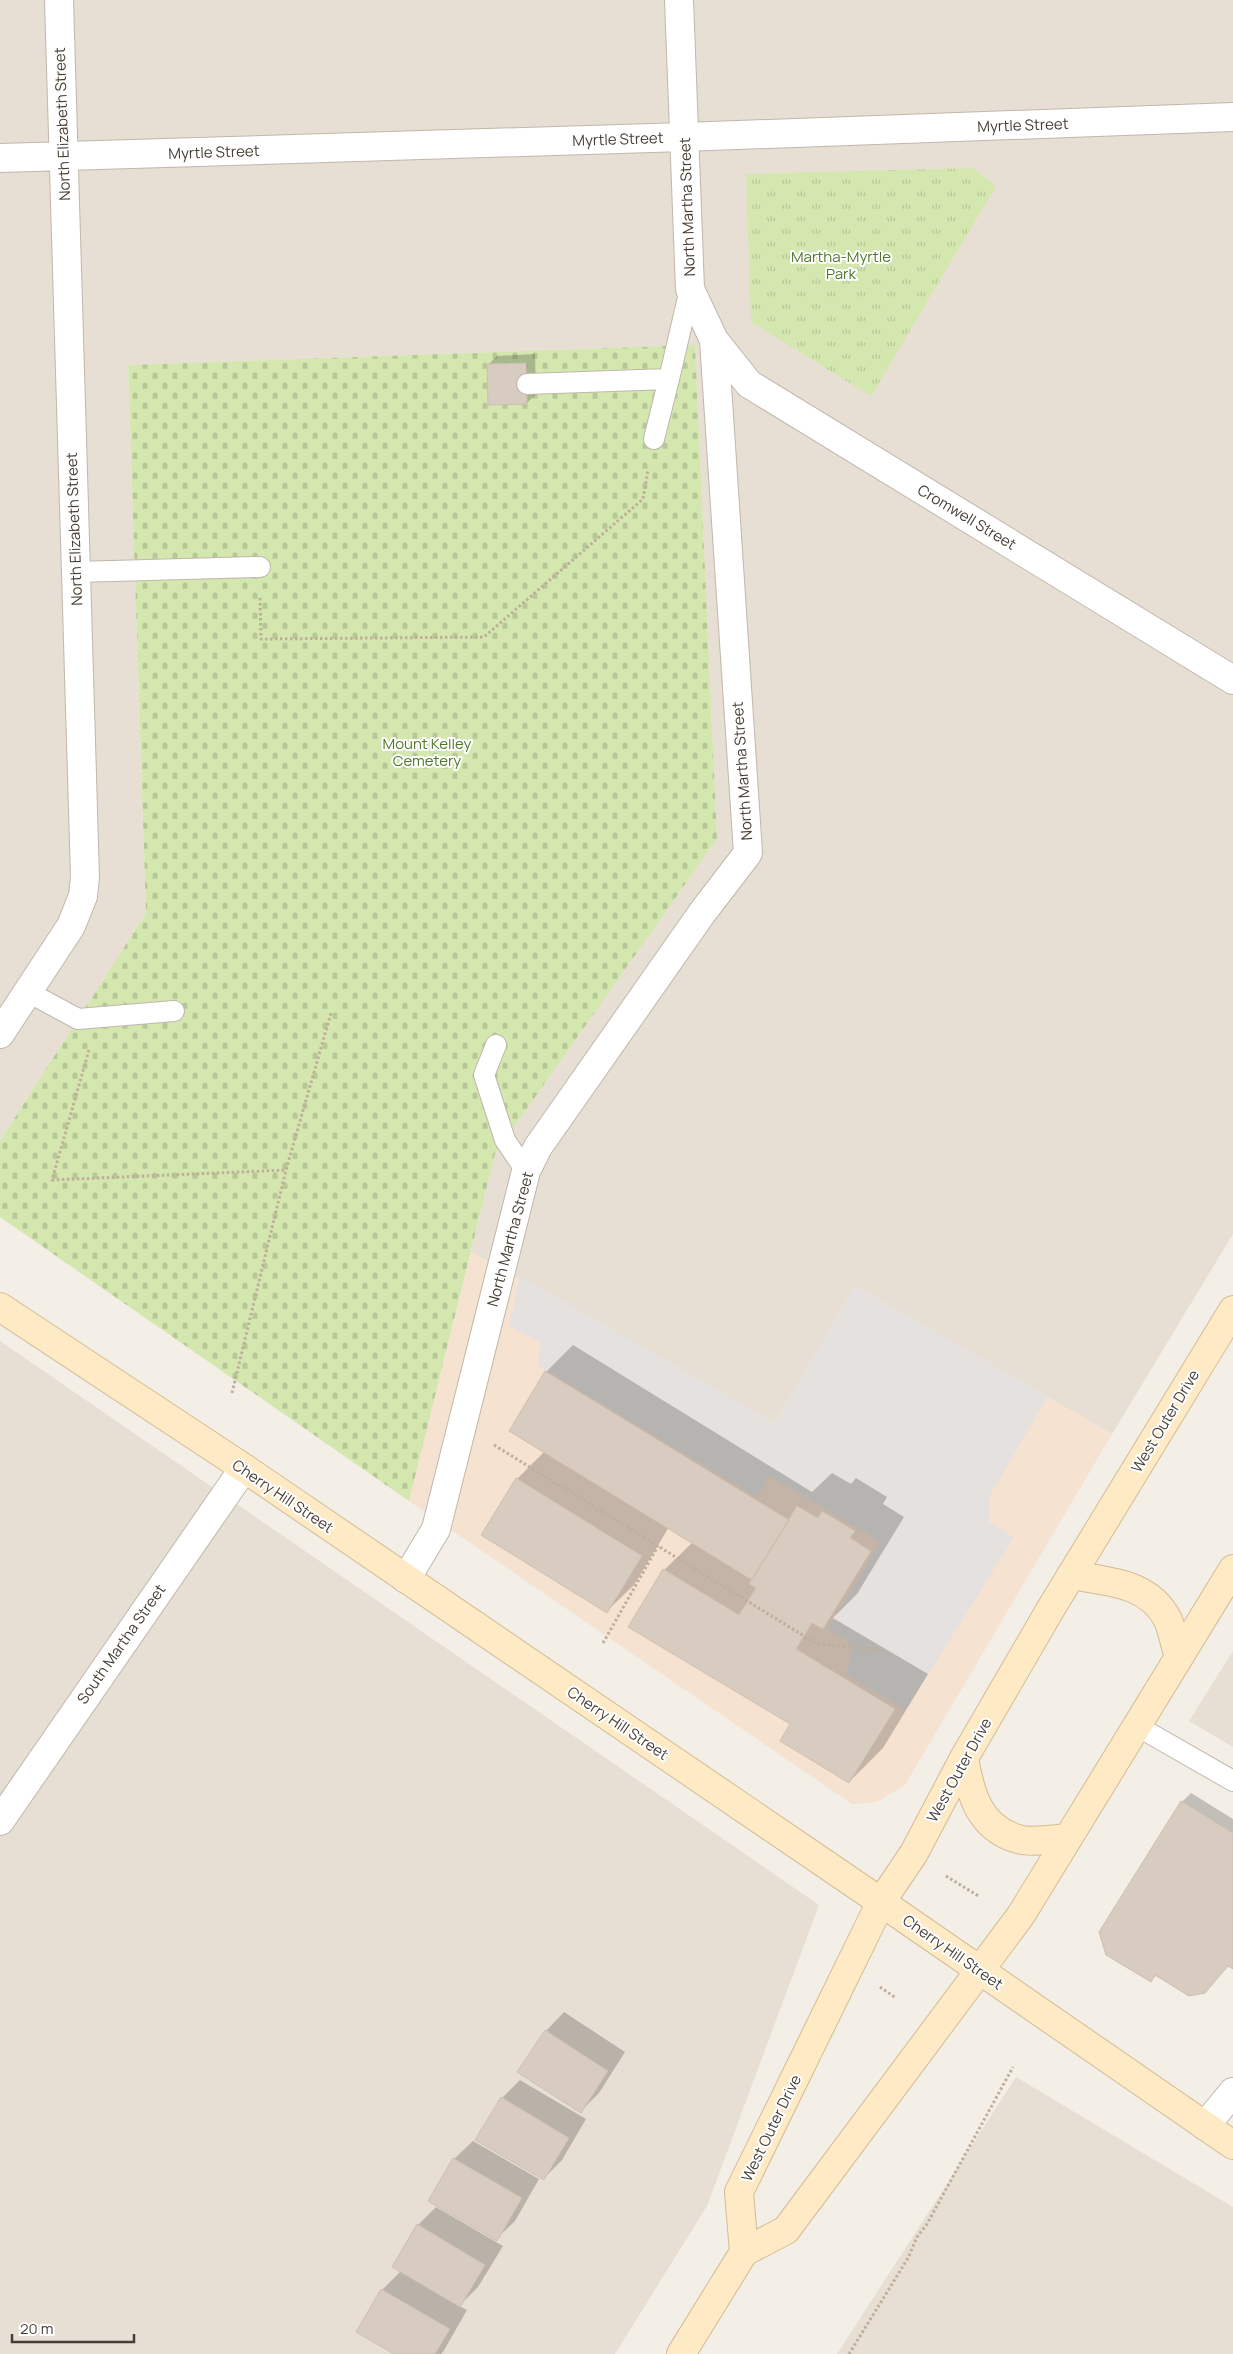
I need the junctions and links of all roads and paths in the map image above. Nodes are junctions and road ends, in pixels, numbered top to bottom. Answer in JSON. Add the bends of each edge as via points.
{"nodes":[{"id":1,"x":59,"y":0,"type":"edge"},
{"id":2,"x":679,"y":0,"type":"edge"},
{"id":3,"x":1233,"y":117,"type":"edge"},
{"id":4,"x":684,"y":137,"type":"junction"},
{"id":5,"x":64,"y":156,"type":"junction"},
{"id":6,"x":0,"y":158,"type":"edge"},
{"id":7,"x":690,"y":289,"type":"junction"},
{"id":8,"x":714,"y":340,"type":"junction"},
{"id":9,"x":669,"y":379,"type":"junction"},
{"id":10,"x":527,"y":384,"type":"dead end"},
{"id":11,"x":654,"y":439,"type":"joint"},
{"id":12,"x":260,"y":567,"type":"joint"},
{"id":13,"x":76,"y":572,"type":"junction"},
{"id":14,"x":1233,"y":680,"type":"edge"},
{"id":15,"x":28,"y":992,"type":"junction"},
{"id":16,"x":174,"y":1011,"type":"dead end"},
{"id":17,"x":331,"y":1013,"type":"dead end"},
{"id":18,"x":98,"y":1019,"type":"junction"},
{"id":19,"x":0,"y":1034,"type":"edge"},
{"id":20,"x":496,"y":1045,"type":"dead end"},
{"id":21,"x":286,"y":1170,"type":"junction"},
{"id":22,"x":526,"y":1171,"type":"junction"},
{"id":23,"x":0,"y":1307,"type":"edge"},
{"id":24,"x":1233,"y":1310,"type":"edge"},
{"id":25,"x":232,"y":1393,"type":"dead end"},
{"id":26,"x":492,"y":1444,"type":"dead end"},
{"id":27,"x":244,"y":1468,"type":"junction"},
{"id":28,"x":658,"y":1546,"type":"junction"},
{"id":29,"x":1233,"y":1569,"type":"edge"},
{"id":30,"x":1071,"y":1575,"type":"junction"},
{"id":31,"x":406,"y":1579,"type":"junction"},
{"id":32,"x":603,"y":1643,"type":"dead end"},
{"id":33,"x":884,"y":1650,"type":"dead end"},
{"id":34,"x":1179,"y":1657,"type":"junction"},
{"id":35,"x":1137,"y":1726,"type":"junction"},
{"id":36,"x":964,"y":1758,"type":"junction"},
{"id":37,"x":1233,"y":1781,"type":"edge"},
{"id":38,"x":0,"y":1821,"type":"edge"},
{"id":39,"x":1068,"y":1838,"type":"junction"},
{"id":40,"x":946,"y":1876,"type":"dead end"},
{"id":41,"x":980,"y":1897,"type":"dead end"},
{"id":42,"x":881,"y":1902,"type":"junction"},
{"id":43,"x":979,"y":1970,"type":"junction"},
{"id":44,"x":879,"y":1987,"type":"dead end"},
{"id":45,"x":896,"y":1998,"type":"dead end"},
{"id":46,"x":1013,"y":2067,"type":"dead end"},
{"id":47,"x":1233,"y":2092,"type":"edge"},
{"id":48,"x":1206,"y":2126,"type":"junction"},
{"id":49,"x":1233,"y":2145,"type":"edge"},
{"id":50,"x":744,"y":2252,"type":"junction"},
{"id":51,"x":681,"y":2354,"type":"edge"},
{"id":52,"x":850,"y":2354,"type":"edge"}],
"edges":[{"from":1,"to":5,"type":"street","name":"North Elizabeth Street"},
{"from":2,"to":4,"type":"street","name":"North Martha Street"},
{"from":3,"to":4,"type":"street","name":"Myrtle Street"},
{"from":4,"to":5,"type":"street","name":"Myrtle Street"},
{"from":4,"to":7,"type":"street","name":"North Martha Street"},
{"from":5,"to":6,"type":"street","name":"Myrtle Street"},
{"from":5,"to":13,"type":"street","name":"North Elizabeth Street"},
{"from":7,"to":8,"type":"street","name":"North Martha Street"},
{"from":7,"to":9,"type":"lane"},
{"from":8,"to":14,"type":"street","name":"Cromwell Street","via":[[749,384]]},
{"from":8,"to":22,"type":"street","name":"North Martha Street","via":[[748,853],[702,913],[538,1147]]},
{"from":9,"to":10,"type":"lane"},
{"from":9,"to":11,"type":"lane"},
{"from":11,"to":12,"type":"path","via":[[643,499],[484,637],[261,639]]},
{"from":12,"to":13,"type":"lane"},
{"from":13,"to":15,"type":"street","name":"North Elizabeth Street","via":[[83,896],[71,926]]},
{"from":15,"to":18,"type":"lane","via":[[78,1019]]},
{"from":15,"to":19,"type":"street","name":"North Elizabeth Street"},
{"from":16,"to":18,"type":"lane"},
{"from":17,"to":21,"type":"path"},
{"from":18,"to":21,"type":"path","via":[[52,1180]]},
{"from":20,"to":22,"type":"lane","via":[[484,1075],[505,1140]]},
{"from":21,"to":25,"type":"path"},
{"from":22,"to":31,"type":"street","name":"North Martha Street","via":[[436,1529]]},
{"from":23,"to":27,"type":"main road","name":"Cherry Hill Street"},
{"from":24,"to":30,"type":"main road","name":"West Outer Drive"},
{"from":26,"to":28,"type":"path"},
{"from":27,"to":31,"type":"main road","name":"Cherry Hill Street"},
{"from":27,"to":38,"type":"street","name":"South Martha Street"},
{"from":28,"to":32,"type":"path"},
{"from":28,"to":33,"type":"path","via":[[817,1644]]},
{"from":29,"to":34,"type":"main road"},
{"from":30,"to":34,"type":"main road","via":[[1135,1588],[1149,1597],[1167,1620]]},
{"from":30,"to":36,"type":"main road","name":"West Outer Drive"},
{"from":31,"to":42,"type":"main road","name":"Cherry Hill Street"},
{"from":34,"to":35,"type":"main road"},
{"from":35,"to":37,"type":"lane"},
{"from":35,"to":39,"type":"main road"},
{"from":36,"to":39,"type":"main road","via":[[970,1788],[980,1811],[997,1830],[1019,1840]]},
{"from":36,"to":42,"type":"main road","name":"West Outer Drive","via":[[914,1854]]},
{"from":39,"to":43,"type":"main road","via":[[1021,1915]]},
{"from":40,"to":41,"type":"path"},
{"from":42,"to":43,"type":"main road","name":"Cherry Hill Street"},
{"from":42,"to":50,"type":"main road","name":"West Outer Drive","via":[[740,2192]]},
{"from":43,"to":48,"type":"main road","name":"Cherry Hill Street"},
{"from":43,"to":50,"type":"main road","via":[[786,2230]]},
{"from":44,"to":45,"type":"path"},
{"from":46,"to":52,"type":"path","via":[[908,2258]]},
{"from":47,"to":48,"type":"street"},
{"from":48,"to":49,"type":"main road","name":"Cherry Hill Street"},
{"from":50,"to":51,"type":"main road"}]}
